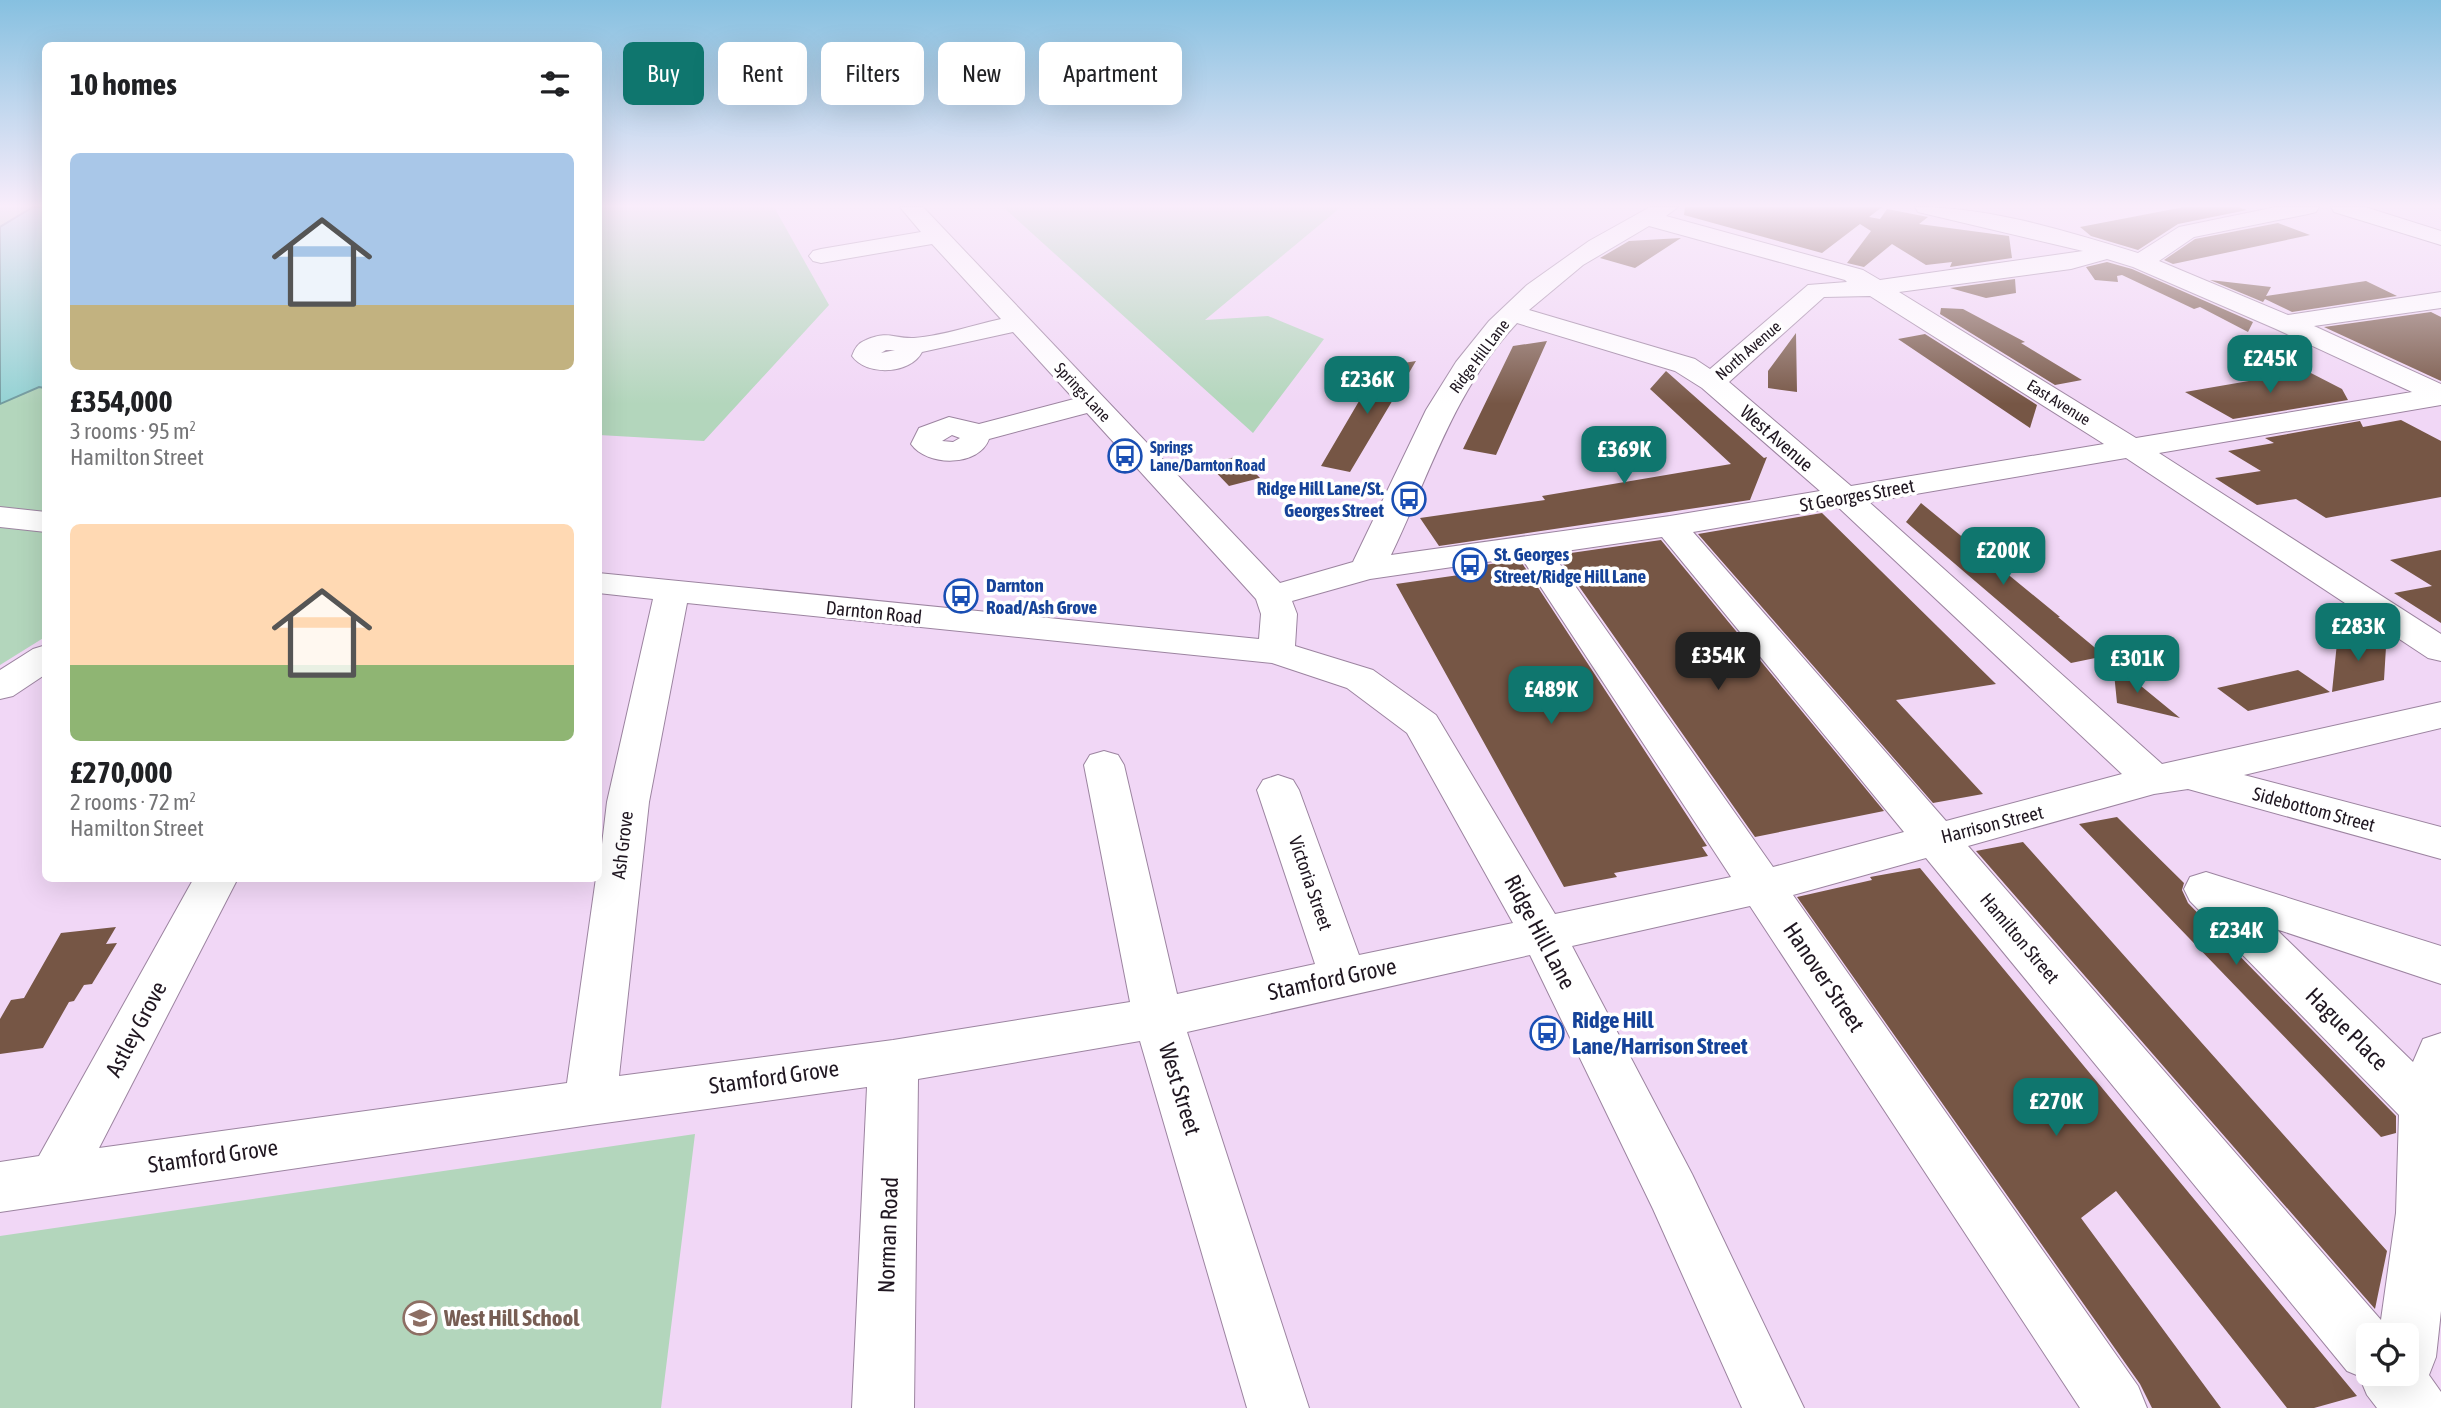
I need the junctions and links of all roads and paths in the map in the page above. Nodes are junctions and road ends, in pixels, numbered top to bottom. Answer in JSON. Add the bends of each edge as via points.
{"nodes":[{"id":1,"x":971,"y":273,"type":"edge"},
{"id":2,"x":1560,"y":273,"type":"edge"},
{"id":3,"x":1806,"y":273,"type":"edge"},
{"id":4,"x":1991,"y":273,"type":"edge"},
{"id":5,"x":2166,"y":273,"type":"edge"},
{"id":6,"x":1814,"y":276,"type":"junction"},
{"id":7,"x":1877,"y":288,"type":"junction"},
{"id":8,"x":2441,"y":300,"type":"edge"},
{"id":9,"x":1511,"y":313,"type":"junction"},
{"id":10,"x":1018,"y":323,"type":"junction"},
{"id":11,"x":2285,"y":323,"type":"junction"},
{"id":12,"x":909,"y":347,"type":"dead end"},
{"id":13,"x":1712,"y":382,"type":"junction"},
{"id":14,"x":2441,"y":396,"type":"edge"},
{"id":15,"x":1093,"y":403,"type":"junction"},
{"id":16,"x":975,"y":434,"type":"dead end"},
{"id":17,"x":2131,"y":448,"type":"junction"},
{"id":18,"x":1845,"y":497,"type":"junction"},
{"id":19,"x":0,"y":517,"type":"edge"},
{"id":20,"x":42,"y":522,"type":"edge"},
{"id":21,"x":1670,"y":526,"type":"junction"},
{"id":22,"x":1531,"y":547,"type":"junction"},
{"id":23,"x":1367,"y":569,"type":"junction"},
{"id":24,"x":602,"y":583,"type":"edge"},
{"id":25,"x":672,"y":592,"type":"junction"},
{"id":26,"x":1273,"y":596,"type":"junction"},
{"id":27,"x":2441,"y":650,"type":"edge"},
{"id":28,"x":1276,"y":652,"type":"junction"},
{"id":29,"x":42,"y":660,"type":"edge"},
{"id":30,"x":0,"y":687,"type":"edge"},
{"id":31,"x":2441,"y":715,"type":"edge"},
{"id":32,"x":1104,"y":765,"type":"dead end"},
{"id":33,"x":2171,"y":777,"type":"junction"},
{"id":34,"x":1278,"y":790,"type":"dead end"},
{"id":35,"x":1936,"y":839,"type":"junction"},
{"id":36,"x":2441,"y":843,"type":"edge"},
{"id":37,"x":214,"y":882,"type":"edge"},
{"id":38,"x":1762,"y":887,"type":"junction"},
{"id":39,"x":1543,"y":934,"type":"junction"},
{"id":40,"x":2441,"y":965,"type":"edge"},
{"id":41,"x":1343,"y":975,"type":"junction"},
{"id":42,"x":1158,"y":1018,"type":"junction"},
{"id":43,"x":2441,"y":1054,"type":"edge"},
{"id":44,"x":893,"y":1062,"type":"junction"},
{"id":45,"x":590,"y":1102,"type":"junction"},
{"id":46,"x":2425,"y":1107,"type":"junction"},
{"id":47,"x":55,"y":1179,"type":"junction"},
{"id":48,"x":0,"y":1187,"type":"edge"},
{"id":49,"x":2433,"y":1220,"type":"edge"},
{"id":50,"x":2410,"y":1323,"type":"edge"},
{"id":51,"x":2356,"y":1331,"type":"edge"},
{"id":52,"x":883,"y":1408,"type":"edge"},
{"id":53,"x":1279,"y":1408,"type":"edge"},
{"id":54,"x":1773,"y":1408,"type":"edge"},
{"id":55,"x":2116,"y":1408,"type":"edge"}],
"edges":[{"from":1,"to":10,"type":"street","name":"Springs Lane"},
{"from":2,"to":9,"type":"street","name":"Ridge Hill Lane"},
{"from":3,"to":6,"type":"street","name":"East Avenue"},
{"from":4,"to":7,"type":"street"},
{"from":5,"to":11,"type":"street"},
{"from":6,"to":7,"type":"street","name":"East Avenue","via":[[1854,275]]},
{"from":6,"to":13,"type":"street","name":"North Avenue"},
{"from":7,"to":17,"type":"street","name":"East Avenue"},
{"from":8,"to":11,"type":"street"},
{"from":9,"to":13,"type":"street","name":"West Avenue","via":[[1685,365]]},
{"from":9,"to":23,"type":"street","name":"Ridge Hill Lane","via":[[1441,408]]},
{"from":10,"to":12,"type":"street"},
{"from":10,"to":15,"type":"street","name":"Springs Lane"},
{"from":11,"to":14,"type":"street"},
{"from":13,"to":18,"type":"street","name":"West Avenue"},
{"from":14,"to":17,"type":"street","name":"St Georges Street"},
{"from":15,"to":16,"type":"street"},
{"from":15,"to":26,"type":"street","name":"Springs Lane"},
{"from":17,"to":18,"type":"street","name":"St Georges Street"},
{"from":17,"to":27,"type":"street","name":"East Avenue"},
{"from":18,"to":21,"type":"street","name":"St Georges Street"},
{"from":18,"to":33,"type":"street","name":"West Avenue"},
{"from":19,"to":20,"type":"street"},
{"from":21,"to":22,"type":"street","name":"St Georges Street"},
{"from":21,"to":35,"type":"street","name":"Hamilton Street"},
{"from":22,"to":23,"type":"street","name":"St Georges Street"},
{"from":22,"to":38,"type":"street","name":"Hanover Street"},
{"from":23,"to":26,"type":"street","name":"St Georges Street"},
{"from":24,"to":25,"type":"street","name":"Darnton Road"},
{"from":25,"to":28,"type":"street","name":"Darnton Road"},
{"from":25,"to":45,"type":"street","name":"Ash Grove","via":[[628,802]]},
{"from":26,"to":28,"type":"street","via":[[1279,614]]},
{"from":28,"to":39,"type":"street","name":"Ridge Hill Lane","via":[[1360,679],[1422,724]]},
{"from":29,"to":30,"type":"street"},
{"from":31,"to":33,"type":"street","name":"Harrison Street"},
{"from":32,"to":42,"type":"street","name":"West Street"},
{"from":33,"to":35,"type":"street","name":"Harrison Street"},
{"from":33,"to":36,"type":"street","name":"Sidebottom Street"},
{"from":34,"to":41,"type":"street","name":"Victoria Street"},
{"from":35,"to":38,"type":"street","name":"Harrison Street"},
{"from":35,"to":51,"type":"street","name":"Hamilton Street"},
{"from":37,"to":47,"type":"street","name":"Astley Grove"},
{"from":38,"to":39,"type":"street","name":"Harrison Street"},
{"from":38,"to":55,"type":"street","name":"Hanover Street"},
{"from":39,"to":41,"type":"street","name":"Stamford Grove"},
{"from":39,"to":54,"type":"street","name":"Ridge Hill Lane"},
{"from":40,"to":46,"type":"street","name":"Hague Place","via":[[2206,889]]},
{"from":41,"to":42,"type":"street","name":"Stamford Grove"},
{"from":42,"to":44,"type":"street","name":"Stamford Grove"},
{"from":42,"to":53,"type":"street","name":"West Street"},
{"from":43,"to":46,"type":"street"},
{"from":44,"to":45,"type":"street","name":"Stamford Grove"},
{"from":44,"to":52,"type":"street","name":"Norman Road"},
{"from":45,"to":47,"type":"street","name":"Stamford Grove"},
{"from":46,"to":49,"type":"street"},
{"from":47,"to":48,"type":"street","name":"Stamford Grove"},
{"from":49,"to":50,"type":"street"}]}
